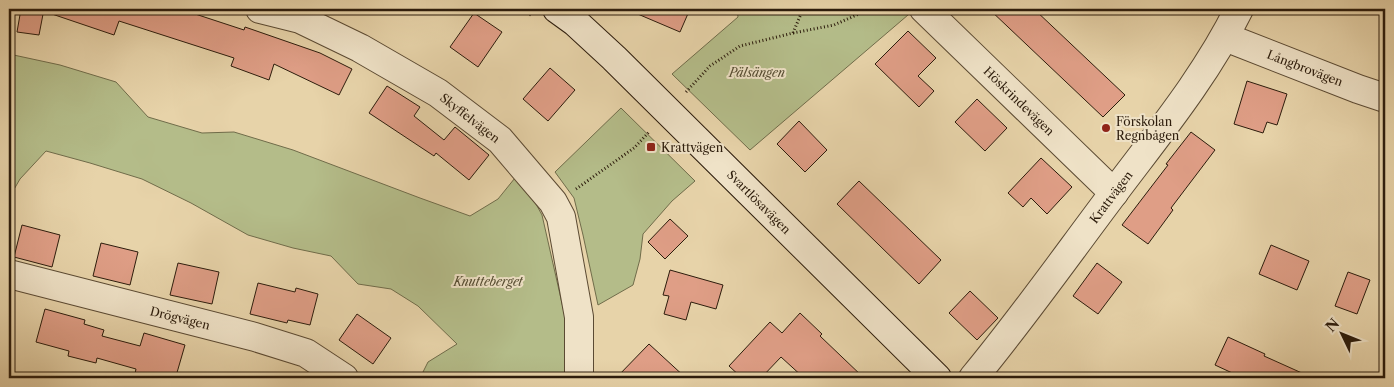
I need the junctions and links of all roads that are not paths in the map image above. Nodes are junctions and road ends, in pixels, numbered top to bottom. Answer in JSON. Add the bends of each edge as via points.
{"nodes":[{"id":1,"x":260,"y":9,"type":"edge"},
{"id":2,"x":557,"y":9,"type":"edge"},
{"id":3,"x":924,"y":9,"type":"edge"},
{"id":4,"x":1239,"y":9,"type":"edge"},
{"id":5,"x":1225,"y":37,"type":"junction"},
{"id":6,"x":1385,"y":98,"type":"edge"},
{"id":7,"x":1114,"y":192,"type":"junction"},
{"id":8,"x":9,"y":274,"type":"edge"},
{"id":9,"x":344,"y":378,"type":"edge"},
{"id":10,"x":579,"y":378,"type":"edge"},
{"id":11,"x":937,"y":378,"type":"edge"},
{"id":12,"x":973,"y":378,"type":"edge"}],
"edges":[{"from":1,"to":10,"type":"street","name":"Skyffelvägen","via":[[300,18],[360,48],[438,93],[500,140],[553,202],[561,217],[579,317]]},
{"from":2,"to":11,"type":"street","name":"Svartlösavägen","via":[[614,58]]},
{"from":3,"to":7,"type":"street","name":"Höskrindevägen"},
{"from":4,"to":5,"type":"street","name":"Krattvägen"},
{"from":5,"to":6,"type":"street","name":"Långbrovägen"},
{"from":5,"to":7,"type":"street","name":"Krattvägen","via":[[1184,99]]},
{"from":7,"to":12,"type":"street","name":"Krattvägen"},
{"from":8,"to":9,"type":"street","name":"Drögvägen","via":[[255,337],[306,353]]}]}
